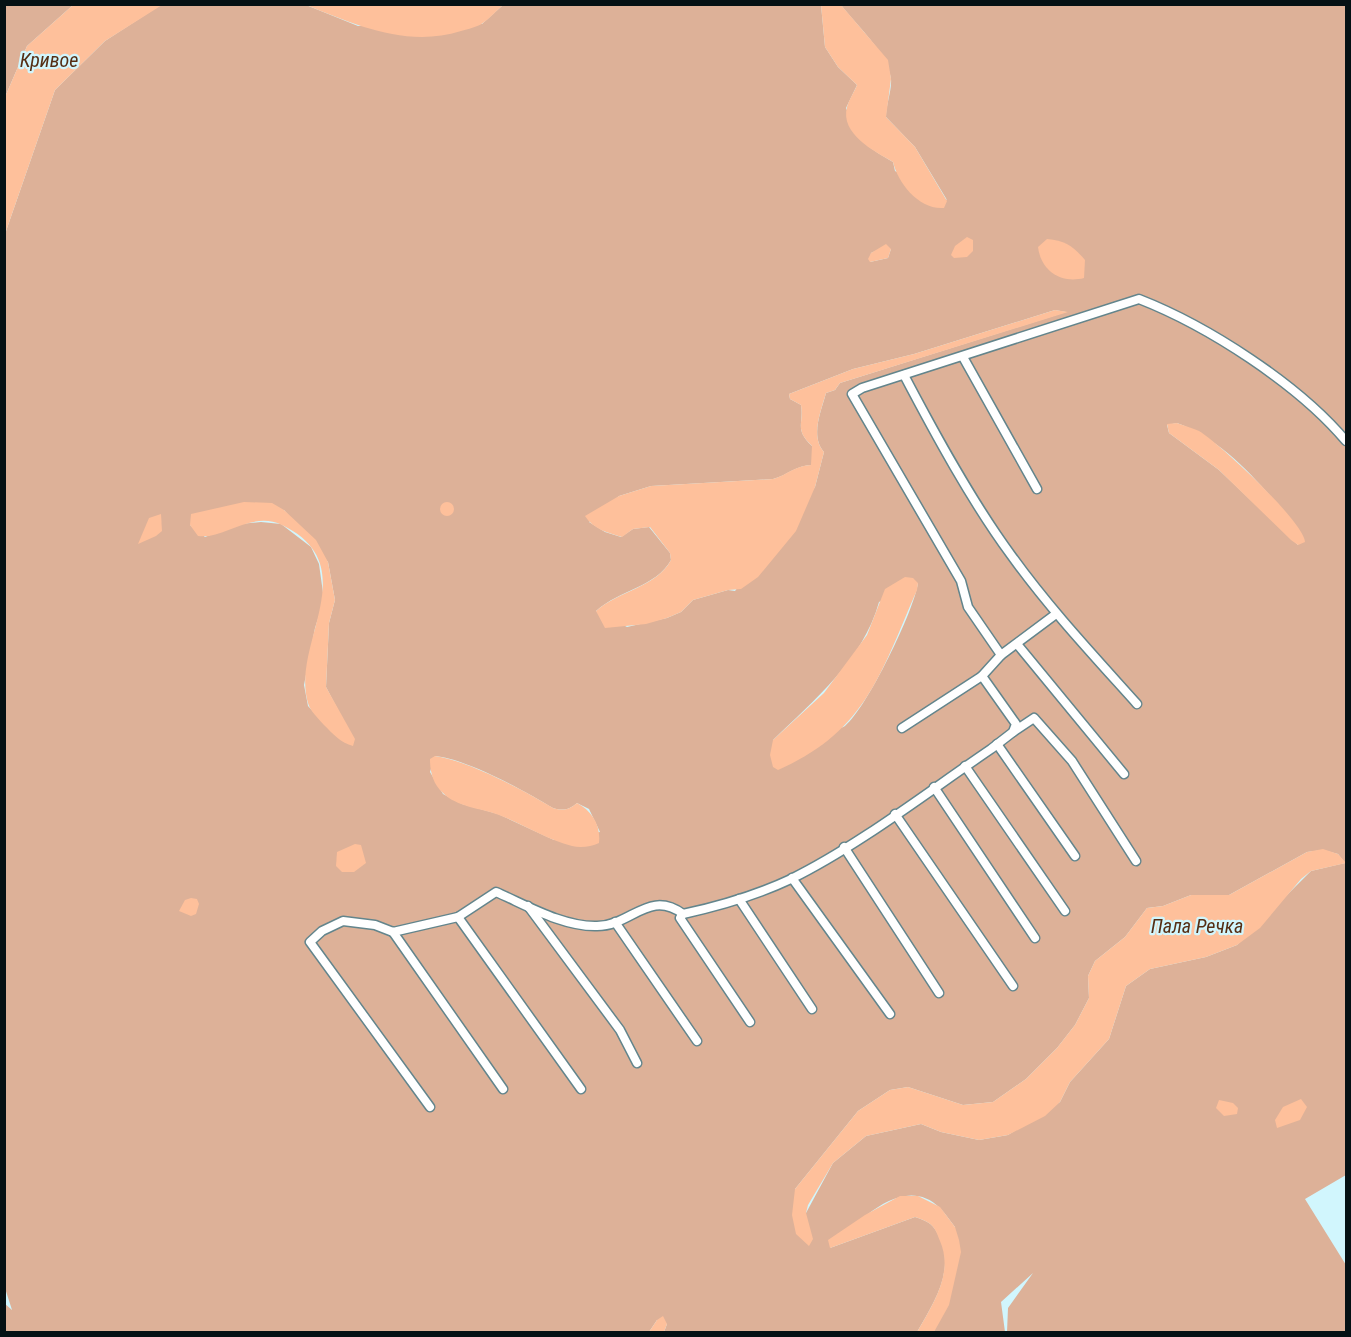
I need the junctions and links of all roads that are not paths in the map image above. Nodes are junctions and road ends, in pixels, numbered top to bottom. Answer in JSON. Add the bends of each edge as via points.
{"nodes":[{"id":1,"x":963,"y":357,"type":"junction"},
{"id":2,"x":904,"y":375,"type":"junction"},
{"id":3,"x":1347,"y":441,"type":"edge"},
{"id":4,"x":1037,"y":489,"type":"dead end"},
{"id":5,"x":1056,"y":614,"type":"junction"},
{"id":6,"x":1017,"y":644,"type":"junction"},
{"id":7,"x":1001,"y":656,"type":"junction"},
{"id":8,"x":982,"y":676,"type":"junction"},
{"id":9,"x":1137,"y":704,"type":"dead end"},
{"id":10,"x":902,"y":728,"type":"dead end"},
{"id":11,"x":1013,"y":732,"type":"junction"},
{"id":12,"x":997,"y":744,"type":"junction"},
{"id":13,"x":965,"y":766,"type":"junction"},
{"id":14,"x":1124,"y":774,"type":"dead end"},
{"id":15,"x":934,"y":787,"type":"junction"},
{"id":16,"x":895,"y":814,"type":"junction"},
{"id":17,"x":844,"y":848,"type":"junction"},
{"id":18,"x":1075,"y":856,"type":"dead end"},
{"id":19,"x":1136,"y":861,"type":"dead end"},
{"id":20,"x":792,"y":878,"type":"junction"},
{"id":21,"x":739,"y":899,"type":"junction"},
{"id":22,"x":526,"y":904,"type":"junction"},
{"id":23,"x":1065,"y":911,"type":"dead end"},
{"id":24,"x":683,"y":914,"type":"junction"},
{"id":25,"x":458,"y":917,"type":"junction"},
{"id":26,"x":615,"y":922,"type":"junction"},
{"id":27,"x":393,"y":932,"type":"junction"},
{"id":28,"x":1035,"y":938,"type":"dead end"},
{"id":29,"x":1012,"y":986,"type":"dead end"},
{"id":30,"x":939,"y":993,"type":"dead end"},
{"id":31,"x":812,"y":1009,"type":"dead end"},
{"id":32,"x":890,"y":1014,"type":"dead end"},
{"id":33,"x":750,"y":1022,"type":"dead end"},
{"id":34,"x":698,"y":1041,"type":"dead end"},
{"id":35,"x":637,"y":1063,"type":"dead end"},
{"id":36,"x":503,"y":1089,"type":"dead end"},
{"id":37,"x":581,"y":1089,"type":"dead end"},
{"id":38,"x":430,"y":1107,"type":"dead end"}],
"edges":[{"from":1,"to":2,"type":"street"},
{"from":1,"to":3,"type":"street","via":[[1138,299],[1175,313],[1224,341],[1313,406]]},
{"from":1,"to":4,"type":"street"},
{"from":2,"to":5,"type":"street","via":[[1010,554]]},
{"from":2,"to":7,"type":"street","via":[[852,393],[961,581],[968,607]]},
{"from":5,"to":6,"type":"street"},
{"from":5,"to":9,"type":"street"},
{"from":6,"to":7,"type":"street"},
{"from":6,"to":14,"type":"street"},
{"from":7,"to":8,"type":"street"},
{"from":8,"to":10,"type":"street"},
{"from":8,"to":11,"type":"street","via":[[1016,724]]},
{"from":11,"to":12,"type":"street"},
{"from":11,"to":19,"type":"street","via":[[1034,718],[1072,761]]},
{"from":12,"to":13,"type":"street"},
{"from":12,"to":18,"type":"street"},
{"from":13,"to":15,"type":"street"},
{"from":13,"to":23,"type":"street"},
{"from":15,"to":16,"type":"street"},
{"from":15,"to":28,"type":"street"},
{"from":16,"to":17,"type":"street"},
{"from":16,"to":29,"type":"street"},
{"from":17,"to":20,"type":"street"},
{"from":17,"to":30,"type":"street"},
{"from":20,"to":21,"type":"street"},
{"from":20,"to":32,"type":"street"},
{"from":21,"to":24,"type":"street"},
{"from":21,"to":31,"type":"street"},
{"from":22,"to":25,"type":"street","via":[[496,892]]},
{"from":22,"to":26,"type":"street","via":[[590,926]]},
{"from":22,"to":35,"type":"street","via":[[620,1030]]},
{"from":24,"to":26,"type":"street","via":[[661,904]]},
{"from":24,"to":33,"type":"street","via":[[680,918]]},
{"from":25,"to":27,"type":"street"},
{"from":25,"to":37,"type":"street"},
{"from":26,"to":34,"type":"street"},
{"from":27,"to":36,"type":"street"},
{"from":27,"to":38,"type":"street","via":[[343,921],[321,931],[310,942]]}]}
